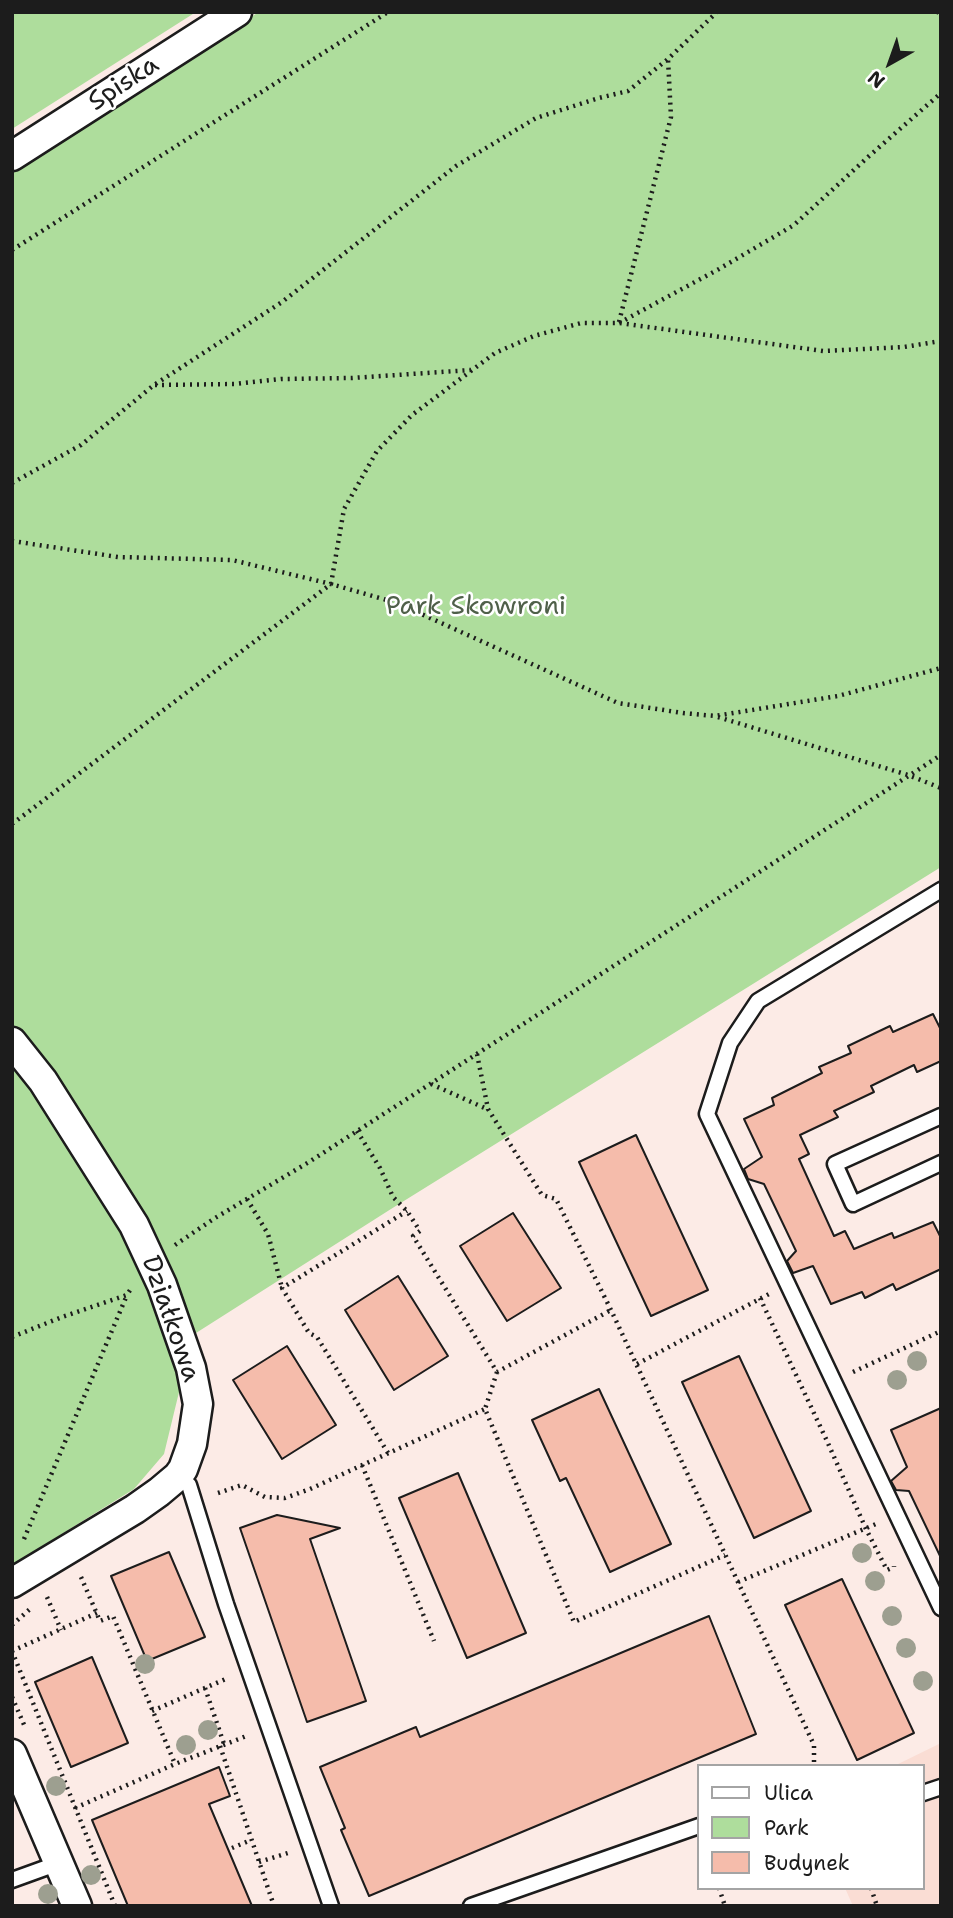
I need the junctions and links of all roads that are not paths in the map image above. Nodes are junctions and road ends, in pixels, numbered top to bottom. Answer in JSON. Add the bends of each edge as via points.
{"nodes":[{"id":1,"x":237,"y":12,"type":"edge"},
{"id":2,"x":12,"y":156,"type":"edge"},
{"id":3,"x":941,"y":890,"type":"edge"},
{"id":4,"x":12,"y":1042,"type":"edge"},
{"id":5,"x":941,"y":1116,"type":"edge"},
{"id":6,"x":941,"y":1163,"type":"edge"},
{"id":7,"x":178,"y":1476,"type":"junction"},
{"id":8,"x":12,"y":1583,"type":"edge"},
{"id":9,"x":941,"y":1608,"type":"edge"},
{"id":10,"x":12,"y":1754,"type":"edge"},
{"id":11,"x":698,"y":1826,"type":"edge"},
{"id":12,"x":59,"y":1863,"type":"junction"},
{"id":13,"x":12,"y":1880,"type":"edge"},
{"id":14,"x":76,"y":1906,"type":"edge"},
{"id":15,"x":331,"y":1906,"type":"edge"},
{"id":16,"x":471,"y":1906,"type":"edge"}],
"edges":[{"from":1,"to":2,"type":"street","name":"Spiska"},
{"from":3,"to":9,"type":"lane","via":[[758,1001],[730,1043],[707,1114]]},
{"from":4,"to":7,"type":"street","name":"Działkowa","via":[[66,1116],[152,1260],[191,1368],[198,1404],[192,1444]]},
{"from":5,"to":6,"type":"lane","via":[[835,1164],[853,1204]]},
{"from":7,"to":8,"type":"street","name":"Działkowa","via":[[135,1509]]},
{"from":7,"to":15,"type":"lane","via":[[189,1486]]},
{"from":10,"to":12,"type":"street"},
{"from":11,"to":16,"type":"lane"},
{"from":12,"to":13,"type":"lane"},
{"from":12,"to":14,"type":"street"}]}
